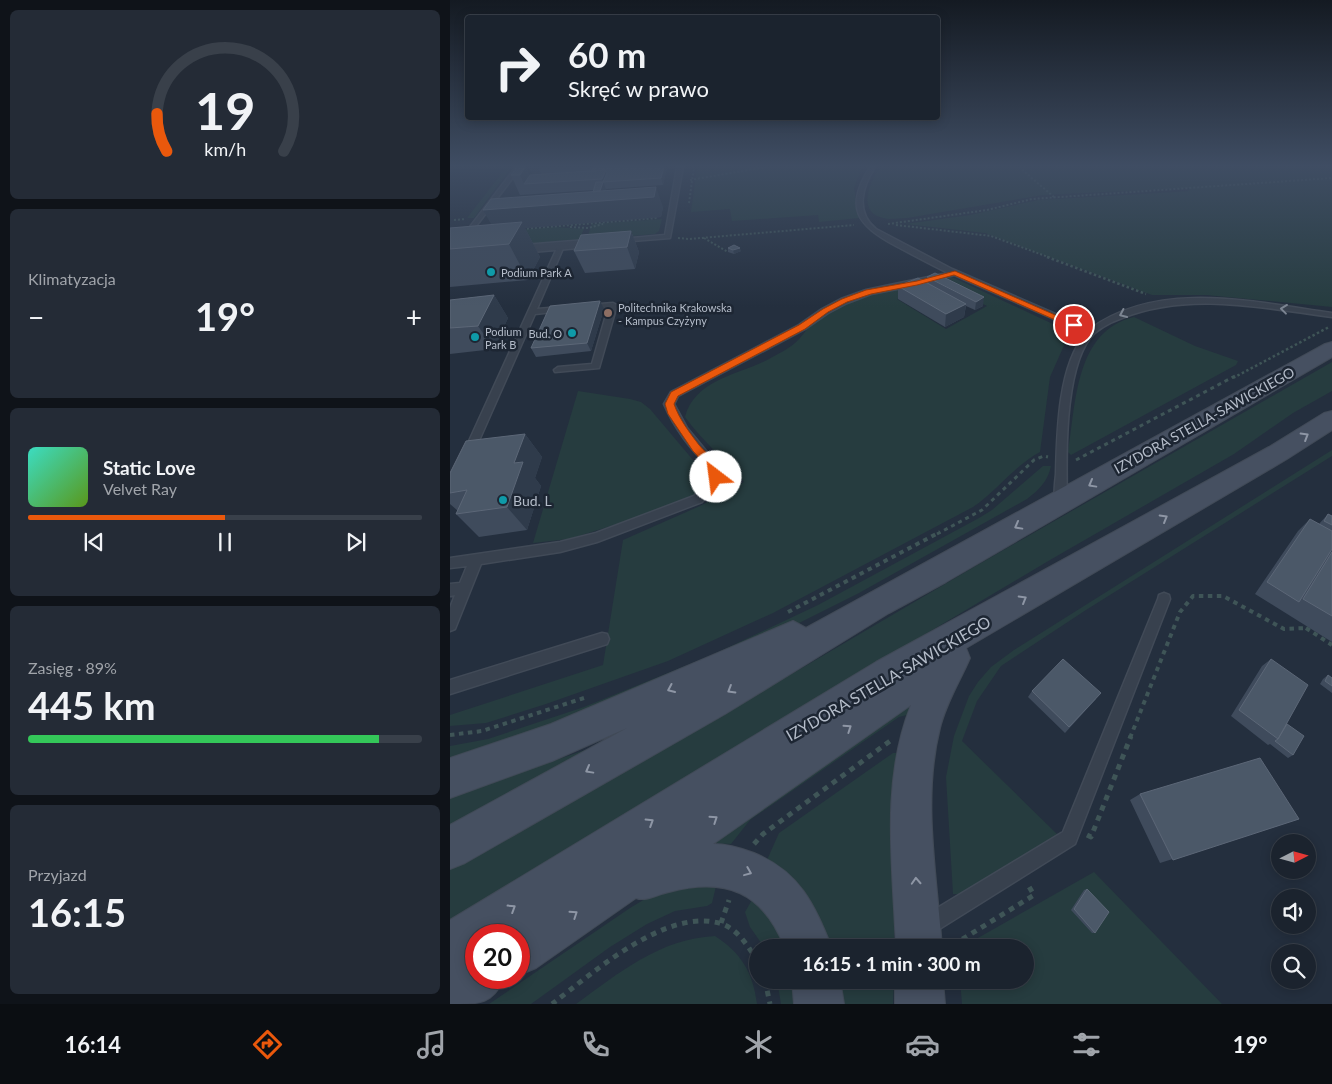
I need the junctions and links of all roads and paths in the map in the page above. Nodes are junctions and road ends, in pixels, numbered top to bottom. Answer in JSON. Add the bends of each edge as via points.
{"nodes":[{"id":1,"x":483,"y":214,"type":"edge"},
{"id":2,"x":672,"y":214,"type":"edge"},
{"id":3,"x":862,"y":214,"type":"edge"},
{"id":4,"x":960,"y":214,"type":"edge"},
{"id":5,"x":664,"y":218,"type":"dead end"},
{"id":6,"x":606,"y":222,"type":"junction"},
{"id":7,"x":867,"y":224,"type":"junction"},
{"id":8,"x":890,"y":224,"type":"junction"},
{"id":9,"x":559,"y":226,"type":"junction"},
{"id":10,"x":520,"y":229,"type":"edge"},
{"id":11,"x":668,"y":237,"type":"junction"},
{"id":12,"x":704,"y":238,"type":"junction"},
{"id":13,"x":462,"y":241,"type":"edge"},
{"id":14,"x":599,"y":243,"type":"joint"},
{"id":15,"x":561,"y":246,"type":"junction"},
{"id":16,"x":728,"y":252,"type":"edge"},
{"id":17,"x":452,"y":253,"type":"edge"},
{"id":18,"x":955,"y":273,"type":"junction"},
{"id":19,"x":1164,"y":302,"type":"junction"},
{"id":20,"x":531,"y":312,"type":"junction"},
{"id":21,"x":1332,"y":315,"type":"edge"},
{"id":22,"x":1332,"y":326,"type":"edge"},
{"id":23,"x":1090,"y":332,"type":"junction"},
{"id":24,"x":1332,"y":348,"type":"edge"},
{"id":25,"x":558,"y":370,"type":"dead end"},
{"id":26,"x":1332,"y":419,"type":"edge"},
{"id":27,"x":1060,"y":460,"type":"junction"},
{"id":28,"x":464,"y":464,"type":"edge"},
{"id":29,"x":1061,"y":502,"type":"junction"},
{"id":30,"x":476,"y":560,"type":"junction"},
{"id":31,"x":450,"y":563,"type":"edge"},
{"id":32,"x":464,"y":588,"type":"junction"},
{"id":33,"x":450,"y":590,"type":"edge"},
{"id":34,"x":1164,"y":599,"type":"dead end"},
{"id":35,"x":878,"y":602,"type":"junction"},
{"id":36,"x":782,"y":615,"type":"dead end"},
{"id":37,"x":450,"y":625,"type":"edge"},
{"id":38,"x":602,"y":639,"type":"dead end"},
{"id":39,"x":968,"y":639,"type":"junction"},
{"id":40,"x":1332,"y":645,"type":"edge"},
{"id":41,"x":450,"y":687,"type":"edge"},
{"id":42,"x":592,"y":695,"type":"dead end"},
{"id":43,"x":450,"y":735,"type":"edge"},
{"id":44,"x":919,"y":736,"type":"junction"},
{"id":45,"x":450,"y":778,"type":"edge"},
{"id":46,"x":1072,"y":830,"type":"junction"},
{"id":47,"x":450,"y":848,"type":"edge"},
{"id":48,"x":741,"y":869,"type":"junction"},
{"id":49,"x":1020,"y":869,"type":"junction"},
{"id":50,"x":616,"y":886,"type":"junction"},
{"id":51,"x":721,"y":923,"type":"junction"},
{"id":52,"x":806,"y":939,"type":"edge"},
{"id":53,"x":930,"y":939,"type":"edge"},
{"id":54,"x":932,"y":939,"type":"edge"},
{"id":55,"x":935,"y":939,"type":"edge"},
{"id":56,"x":530,"y":944,"type":"edge"},
{"id":57,"x":749,"y":946,"type":"edge"},
{"id":58,"x":450,"y":947,"type":"edge"},
{"id":59,"x":466,"y":989,"type":"edge"},
{"id":60,"x":767,"y":989,"type":"edge"},
{"id":61,"x":817,"y":989,"type":"edge"},
{"id":62,"x":919,"y":989,"type":"edge"},
{"id":63,"x":450,"y":1000,"type":"edge"},
{"id":64,"x":552,"y":1004,"type":"edge"},
{"id":65,"x":770,"y":1004,"type":"edge"},
{"id":66,"x":819,"y":1004,"type":"edge"},
{"id":67,"x":920,"y":1004,"type":"edge"}],
"edges":[{"from":1,"to":13,"type":"lane"},
{"from":2,"to":11,"type":"lane"},
{"from":3,"to":7,"type":"lane"},
{"from":4,"to":8,"type":"path"},
{"from":5,"to":6,"type":"path"},
{"from":6,"to":9,"type":"path"},
{"from":6,"to":9,"type":"path","via":[[588,228]]},
{"from":7,"to":8,"type":"path"},
{"from":7,"to":12,"type":"path"},
{"from":7,"to":18,"type":"lane","via":[[884,238]]},
{"from":8,"to":19,"type":"path","via":[[990,236]]},
{"from":9,"to":10,"type":"path"},
{"from":11,"to":12,"type":"path"},
{"from":11,"to":14,"type":"lane"},
{"from":12,"to":16,"type":"path"},
{"from":14,"to":15,"type":"street"},
{"from":15,"to":17,"type":"street"},
{"from":15,"to":20,"type":"lane"},
{"from":18,"to":23,"type":"lane"},
{"from":18,"to":30,"type":"lane","via":[[869,292],[844,301],[802,327],[674,394],[669,404],[673,414],[696,449],[716,469],[710,488],[698,499],[597,537],[560,547]]},
{"from":21,"to":19,"type":"lane","one_way":true,"via":[[1205,301]]},
{"from":19,"to":23,"type":"lane","one_way":true,"via":[[1129,310]]},
{"from":20,"to":25,"type":"lane","via":[[613,304],[596,366]]},
{"from":20,"to":28,"type":"lane"},
{"from":22,"to":27,"type":"path","via":[[1071,462]]},
{"from":23,"to":27,"type":"lane","via":[[1073,364]]},
{"from":24,"to":29,"type":"main road","name":"IZYDORA STELLA-SAWICKIEGO","one_way":true},
{"from":39,"to":26,"type":"main road","name":"IZYDORA STELLA-SAWICKIEGO","one_way":true},
{"from":27,"to":29,"type":"lane"},
{"from":27,"to":36,"type":"path","via":[[1044,456],[1034,460],[982,510]]},
{"from":29,"to":35,"type":"main road","name":"IZYDORA STELLA-SAWICKIEGO","one_way":true},
{"from":30,"to":31,"type":"lane"},
{"from":30,"to":32,"type":"lane"},
{"from":32,"to":33,"type":"lane"},
{"from":32,"to":37,"type":"lane"},
{"from":34,"to":46,"type":"lane"},
{"from":35,"to":45,"type":"main road","one_way":true,"via":[[738,659],[552,742]]},
{"from":35,"to":47,"type":"main road","name":"IZYDORA STELLA-SAWICKIEGO","one_way":true,"via":[[712,701]]},
{"from":38,"to":41,"type":"lane"},
{"from":39,"to":44,"type":"main road","via":[[937,689]]},
{"from":50,"to":39,"type":"main road","one_way":true},
{"from":58,"to":39,"type":"main road","name":"IZYDORA STELLA-SAWICKIEGO","one_way":true,"via":[[888,674]]},
{"from":40,"to":46,"type":"path","via":[[1306,628],[1284,629],[1223,596],[1193,596],[1180,612],[1091,837]]},
{"from":42,"to":43,"type":"path","via":[[482,731]]},
{"from":44,"to":48,"type":"path","via":[[908,734],[891,741],[762,834]]},
{"from":53,"to":44,"type":"main road","one_way":true,"via":[[911,804]]},
{"from":46,"to":49,"type":"lane","via":[[1069,838]]},
{"from":48,"to":50,"type":"main road","via":[[700,864],[657,872]]},
{"from":48,"to":51,"type":"path"},
{"from":48,"to":52,"type":"main road","one_way":true,"via":[[759,877],[784,899]]},
{"from":49,"to":54,"type":"lane"},
{"from":49,"to":55,"type":"path","via":[[1034,895]]},
{"from":56,"to":50,"type":"main road","one_way":true},
{"from":51,"to":57,"type":"path"},
{"from":51,"to":64,"type":"path","via":[[698,920],[647,936]]},
{"from":59,"to":63,"type":"main road"},
{"from":60,"to":65,"type":"path"},
{"from":61,"to":66,"type":"main road"},
{"from":62,"to":67,"type":"main road"}]}
